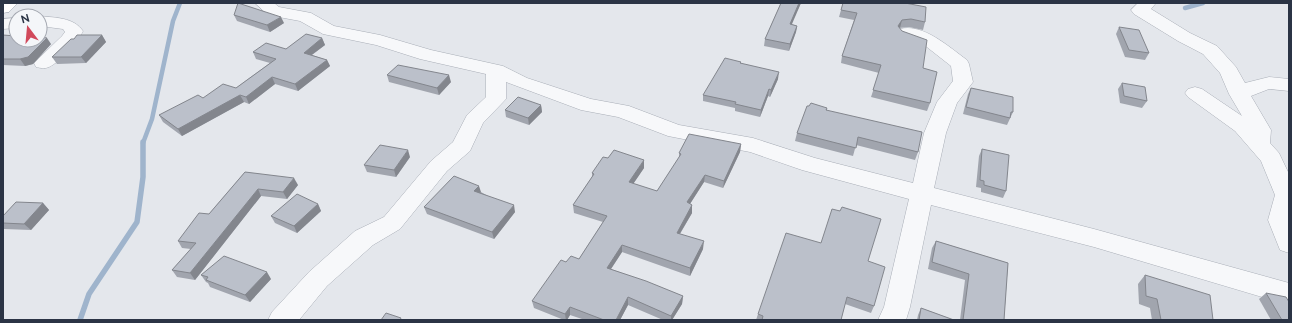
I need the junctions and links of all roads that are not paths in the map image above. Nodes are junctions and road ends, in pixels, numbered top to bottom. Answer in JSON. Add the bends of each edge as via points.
{"nodes":[{"id":1,"x":10,"y":3,"type":"edge"},
{"id":2,"x":263,"y":3,"type":"edge"},
{"id":3,"x":1148,"y":3,"type":"edge"},
{"id":4,"x":3,"y":8,"type":"edge"},
{"id":5,"x":48,"y":22,"type":"edge"},
{"id":6,"x":906,"y":33,"type":"edge"},
{"id":7,"x":43,"y":63,"type":"dead end"},
{"id":8,"x":496,"y":70,"type":"junction"},
{"id":9,"x":1289,"y":85,"type":"edge"},
{"id":10,"x":1195,"y":93,"type":"dead end"},
{"id":11,"x":1240,"y":94,"type":"junction"},
{"id":12,"x":1259,"y":145,"type":"junction"},
{"id":13,"x":921,"y":193,"type":"junction"},
{"id":14,"x":1289,"y":243,"type":"edge"},
{"id":15,"x":1289,"y":294,"type":"edge"},
{"id":16,"x":282,"y":320,"type":"edge"},
{"id":17,"x":892,"y":320,"type":"edge"}],
"edges":[{"from":1,"to":4,"type":"highway"},
{"from":2,"to":8,"type":"street","via":[[274,11],[305,17],[329,30],[380,40],[427,55]]},
{"from":3,"to":11,"type":"street","via":[[1140,10],[1177,34],[1210,50],[1229,71]]},
{"from":5,"to":7,"type":"street","via":[[68,25],[74,31],[70,39]]},
{"from":6,"to":13,"type":"street","via":[[930,40],[960,64],[963,82],[947,102],[935,133]]},
{"from":8,"to":13,"type":"street","via":[[520,82],[588,105],[622,111],[675,130],[752,145],[810,165]]},
{"from":8,"to":16,"type":"street","via":[[496,99],[474,120],[462,146],[439,166],[392,223],[364,238],[318,279]]},
{"from":9,"to":11,"type":"street","via":[[1271,81]]},
{"from":10,"to":12,"type":"street","via":[[1242,126]]},
{"from":11,"to":12,"type":"street","via":[[1261,130]]},
{"from":12,"to":14,"type":"street","via":[[1271,158],[1287,194],[1280,220]]},
{"from":13,"to":15,"type":"street","via":[[1094,238]]},
{"from":13,"to":17,"type":"street"}]}
